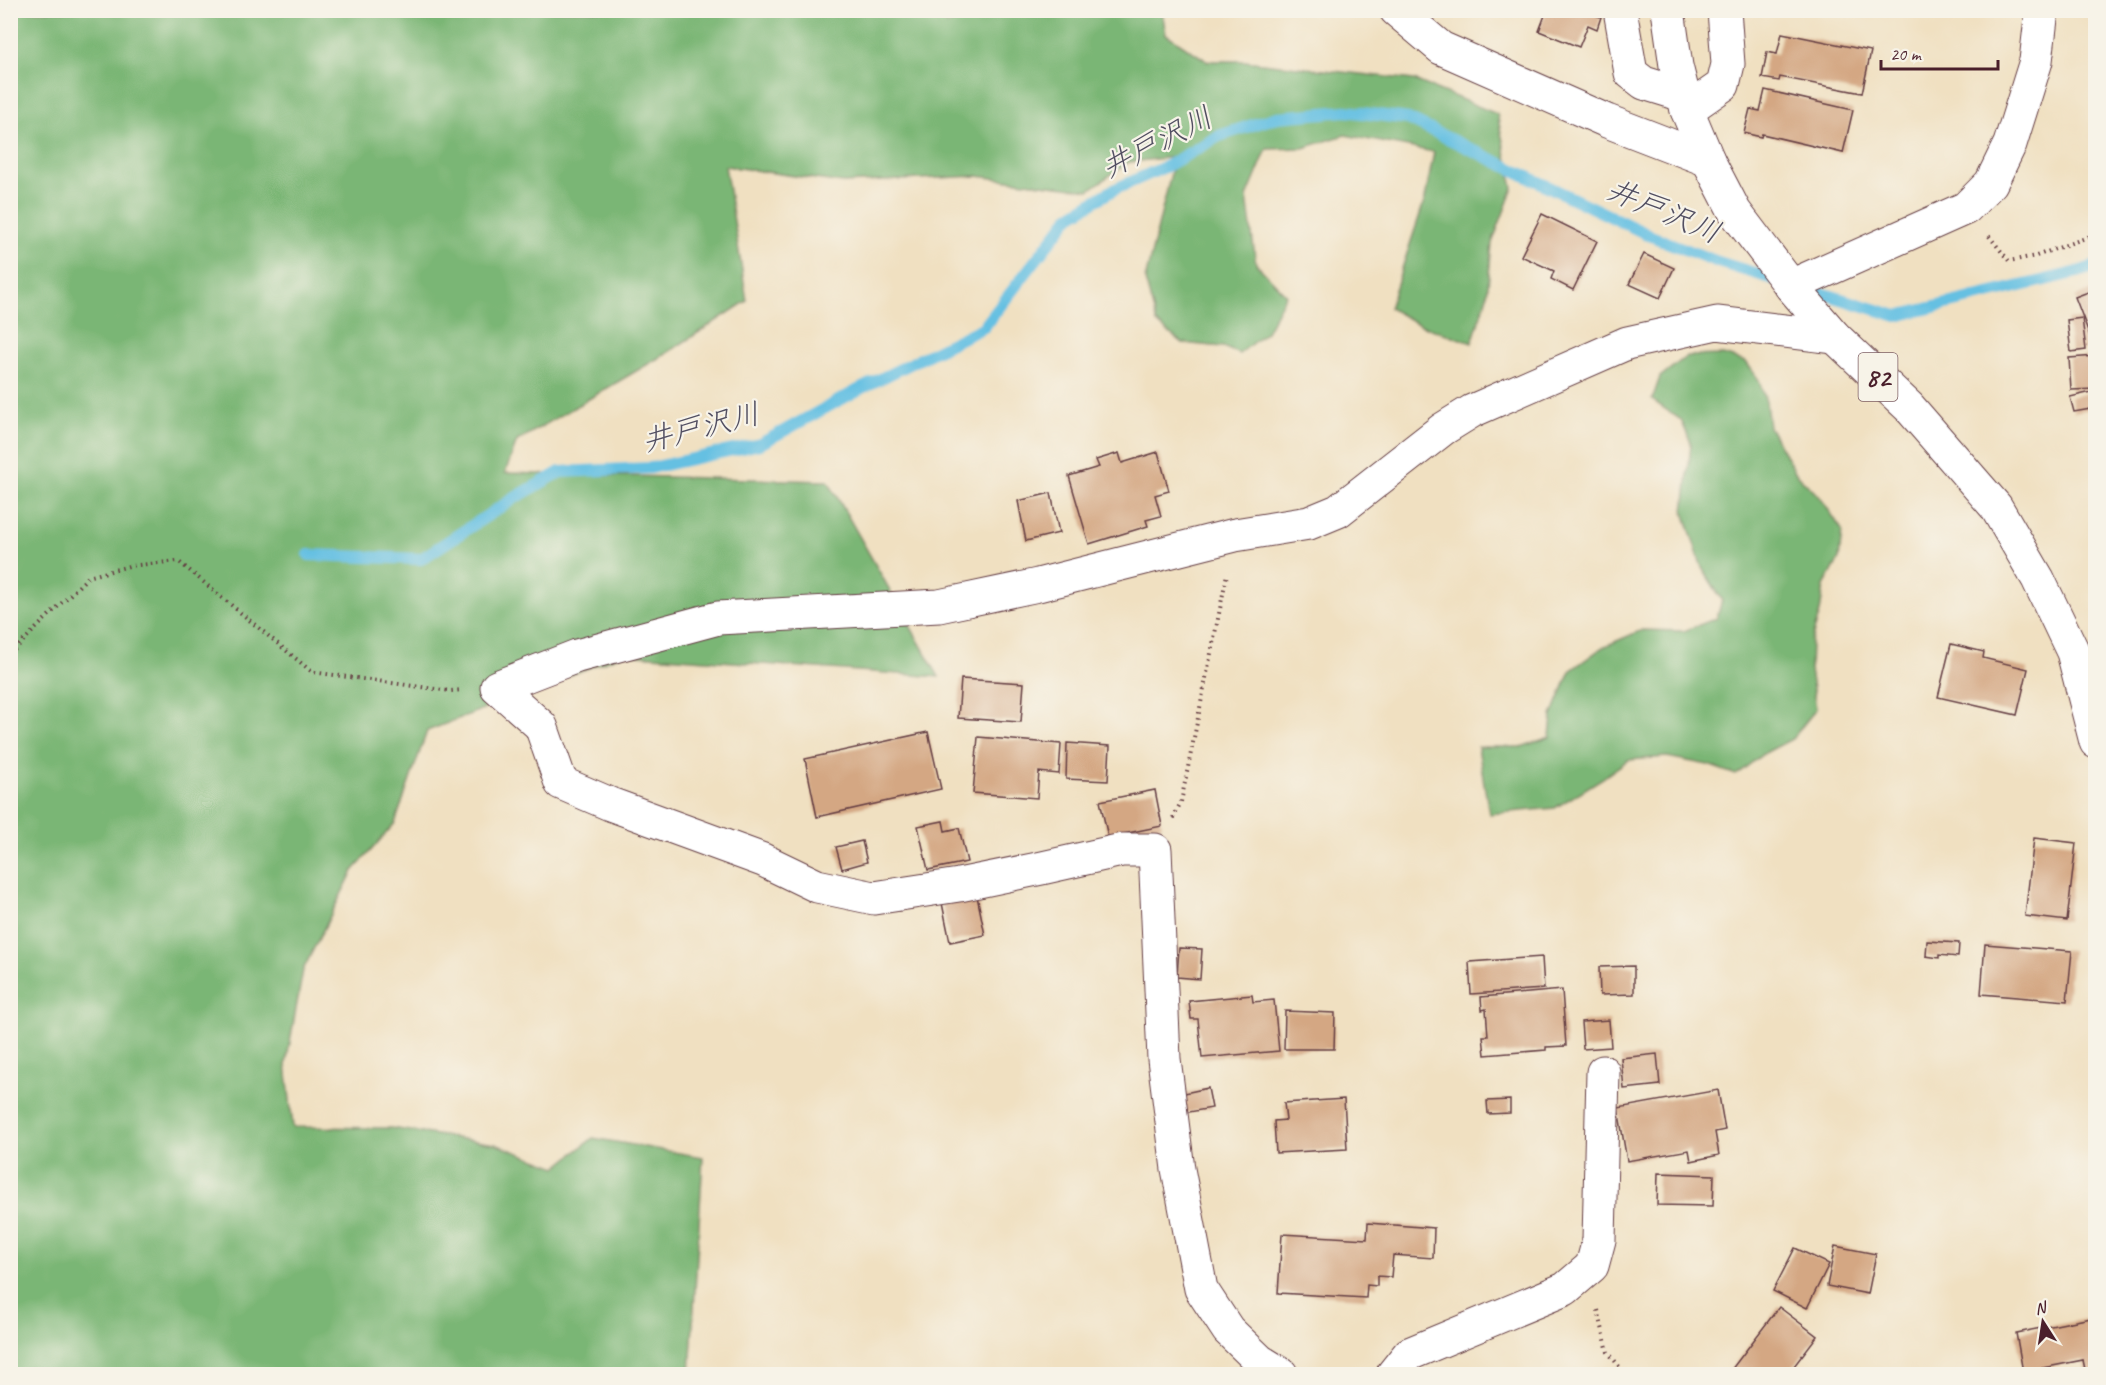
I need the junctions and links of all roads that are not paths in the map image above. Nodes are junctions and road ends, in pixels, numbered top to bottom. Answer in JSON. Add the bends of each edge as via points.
{"nodes":[{"id":1,"x":1396,"y":10,"type":"edge"},
{"id":2,"x":1620,"y":10,"type":"edge"},
{"id":3,"x":1668,"y":10,"type":"edge"},
{"id":4,"x":1724,"y":10,"type":"edge"},
{"id":5,"x":2042,"y":10,"type":"edge"},
{"id":6,"x":1685,"y":102,"type":"junction"},
{"id":7,"x":1708,"y":160,"type":"junction"},
{"id":8,"x":1791,"y":286,"type":"junction"},
{"id":9,"x":1835,"y":337,"type":"junction"},
{"id":10,"x":2096,"y":742,"type":"edge"},
{"id":11,"x":1603,"y":1072,"type":"dead end"},
{"id":12,"x":1281,"y":1374,"type":"edge"},
{"id":13,"x":1394,"y":1374,"type":"edge"}],
"edges":[{"from":1,"to":7,"type":"street","via":[[1441,48],[1607,121]]},
{"from":2,"to":6,"type":"street","via":[[1631,73]]},
{"from":3,"to":6,"type":"street","number":"82"},
{"from":4,"to":6,"type":"street","via":[[1728,64],[1723,85]]},
{"from":5,"to":8,"type":"street","via":[[2036,60],[2010,144],[1991,183],[1966,208]]},
{"from":6,"to":7,"type":"street","number":"82"},
{"from":7,"to":8,"type":"street","number":"82","via":[[1735,212]]},
{"from":8,"to":9,"type":"street","number":"82"},
{"from":9,"to":10,"type":"street","number":"82","via":[[1909,407],[1996,507],[2038,579],[2073,652]]},
{"from":9,"to":12,"type":"street","via":[[1717,323],[1627,343],[1472,411],[1338,511],[1309,523],[1235,535],[939,606],[718,618],[577,656],[497,687],[541,726],[561,783],[763,860],[817,886],[874,898],[969,883],[1122,850],[1155,850],[1164,1059],[1178,1169],[1201,1289],[1228,1330]]},
{"from":11,"to":13,"type":"street","via":[[1599,1240],[1592,1266],[1565,1288],[1409,1354]]}]}
